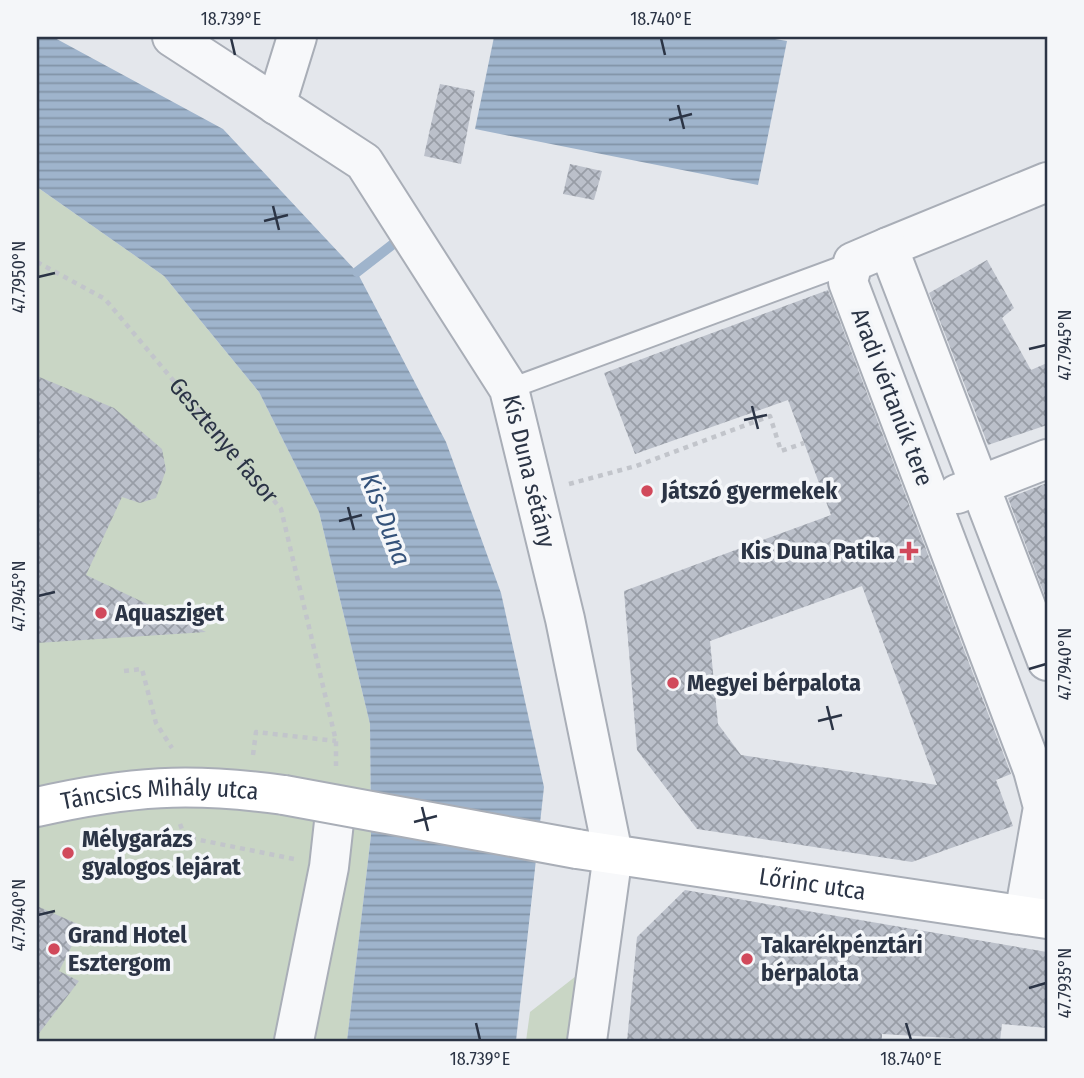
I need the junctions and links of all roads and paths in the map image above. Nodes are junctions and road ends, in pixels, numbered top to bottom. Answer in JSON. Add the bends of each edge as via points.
{"nodes":[{"id":1,"x":172,"y":37,"type":"edge"},
{"id":2,"x":297,"y":37,"type":"edge"},
{"id":3,"x":276,"y":105,"type":"junction"},
{"id":4,"x":1047,"y":182,"type":"edge"},
{"id":5,"x":888,"y":247,"type":"junction"},
{"id":6,"x":37,"y":262,"type":"edge"},
{"id":7,"x":853,"y":262,"type":"junction"},
{"id":8,"x":509,"y":389,"type":"junction"},
{"id":9,"x":804,"y":443,"type":"dead end"},
{"id":10,"x":1047,"y":459,"type":"edge"},
{"id":11,"x":981,"y":485,"type":"junction"},
{"id":12,"x":534,"y":493,"type":"junction"},
{"id":13,"x":932,"y":503,"type":"junction"},
{"id":14,"x":1047,"y":661,"type":"edge"},
{"id":15,"x":124,"y":671,"type":"dead end"},
{"id":16,"x":256,"y":732,"type":"dead end"},
{"id":17,"x":336,"y":741,"type":"junction"},
{"id":18,"x":178,"y":755,"type":"dead end"},
{"id":19,"x":335,"y":778,"type":"dead end"},
{"id":20,"x":1045,"y":805,"type":"edge"},
{"id":21,"x":37,"y":807,"type":"edge"},
{"id":22,"x":177,"y":817,"type":"dead end"},
{"id":23,"x":334,"y":822,"type":"dead end"},
{"id":24,"x":595,"y":851,"type":"junction"},
{"id":25,"x":329,"y":867,"type":"junction"},
{"id":26,"x":1035,"y":917,"type":"edge"},
{"id":27,"x":295,"y":1041,"type":"edge"},
{"id":28,"x":587,"y":1041,"type":"edge"}],
"edges":[{"from":1,"to":3,"type":"street","name":"Kis Duna sétány"},
{"from":2,"to":3,"type":"street"},
{"from":3,"to":8,"type":"street","name":"Kis Duna sétány","via":[[365,162]]},
{"from":4,"to":5,"type":"street"},
{"from":5,"to":7,"type":"street"},
{"from":5,"to":11,"type":"street","name":"Aradi vértanúk tere"},
{"from":6,"to":17,"type":"path","name":"Gesztenye fasor","via":[[105,299],[281,509]]},
{"from":7,"to":8,"type":"lane"},
{"from":7,"to":13,"type":"street","name":"Aradi vértanúk tere","via":[[848,282]]},
{"from":8,"to":12,"type":"street","name":"Kis Duna sétány"},
{"from":9,"to":12,"type":"path","via":[[781,451],[770,416],[636,466]]},
{"from":10,"to":11,"type":"street"},
{"from":11,"to":13,"type":"street"},
{"from":11,"to":14,"type":"street","name":"Aradi vértanúk tere"},
{"from":12,"to":24,"type":"street","name":"Kis Duna sétány","via":[[565,619]]},
{"from":13,"to":20,"type":"street","name":"Aradi vértanúk tere"},
{"from":15,"to":18,"type":"path","via":[[142,669],[156,723]]},
{"from":16,"to":17,"type":"path"},
{"from":17,"to":19,"type":"path","name":"Gesztenye fasor"},
{"from":20,"to":26,"type":"street","name":"Aradi vértanúk tere"},
{"from":21,"to":24,"type":"street","name":"Táncsics Mihály utca","bridge":true,"via":[[146,787],[203,786],[284,795]]},
{"from":22,"to":25,"type":"path","via":[[185,837]]},
{"from":23,"to":25,"type":"street"},
{"from":24,"to":26,"type":"street","name":"Lőrinc utca"},
{"from":24,"to":28,"type":"street","name":"Kis Duna sétány"},
{"from":25,"to":27,"type":"street"}]}
